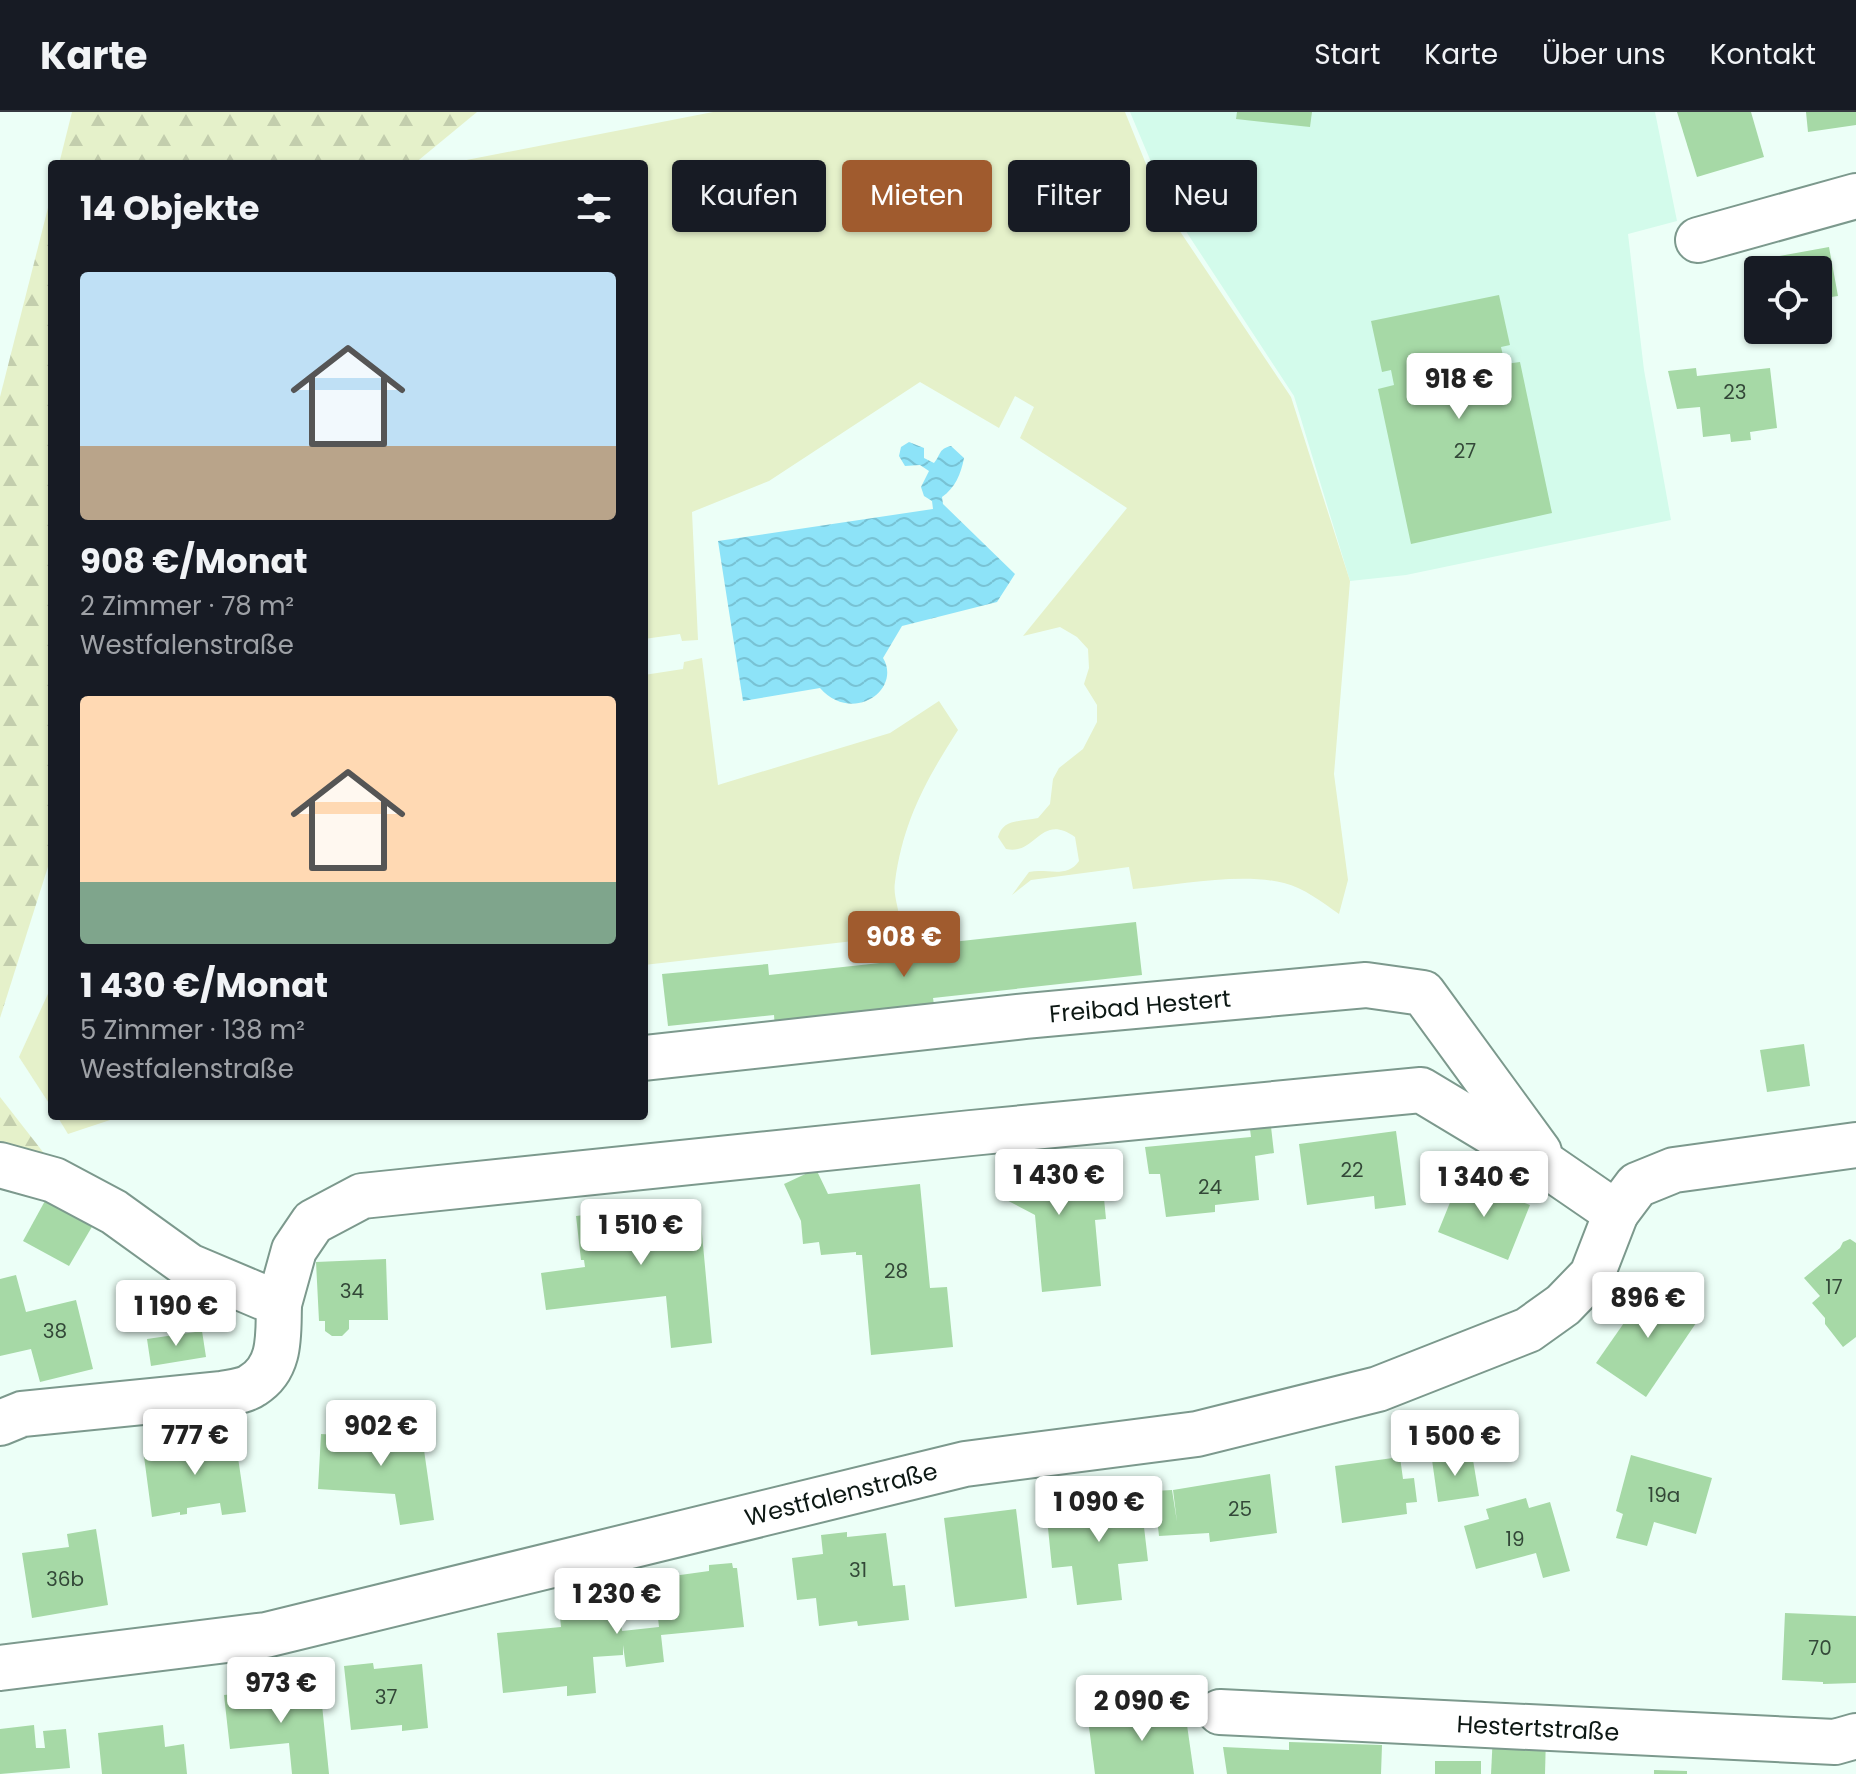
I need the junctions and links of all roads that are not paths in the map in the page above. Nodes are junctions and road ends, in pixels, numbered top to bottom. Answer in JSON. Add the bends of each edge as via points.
{"nodes":[{"id":1,"x":1856,"y":196,"type":"edge"},
{"id":2,"x":1698,"y":240,"type":"dead end"},
{"id":3,"x":648,"y":1058,"type":"edge"},
{"id":4,"x":1856,"y":1145,"type":"edge"},
{"id":5,"x":0,"y":1165,"type":"edge"},
{"id":6,"x":1549,"y":1167,"type":"junction"},
{"id":7,"x":1616,"y":1213,"type":"junction"},
{"id":8,"x":279,"y":1304,"type":"junction"},
{"id":9,"x":0,"y":1423,"type":"edge"},
{"id":10,"x":0,"y":1668,"type":"edge"},
{"id":11,"x":1220,"y":1712,"type":"dead end"},
{"id":12,"x":1856,"y":1736,"type":"edge"}],
"edges":[{"from":1,"to":2,"type":"street"},
{"from":3,"to":6,"type":"street","name":"Freibad Hestert","via":[[1366,985],[1423,993]]},
{"from":4,"to":7,"type":"street","name":"Westfalenstraße","via":[[1674,1170],[1637,1185]]},
{"from":5,"to":8,"type":"street","via":[[54,1180],[114,1212],[189,1266]]},
{"from":6,"to":7,"type":"street"},
{"from":6,"to":8,"type":"street","via":[[1421,1090],[362,1196],[313,1222],[294,1250]]},
{"from":7,"to":10,"type":"street","name":"Westfalenstraße","via":[[1592,1275],[1563,1305],[1528,1330],[1378,1389],[1197,1434],[965,1464],[266,1635]]},
{"from":8,"to":9,"type":"street","via":[[277,1352],[252,1387],[22,1414]]},
{"from":11,"to":12,"type":"street","name":"Hestertstraße","via":[[1835,1742]]}]}
